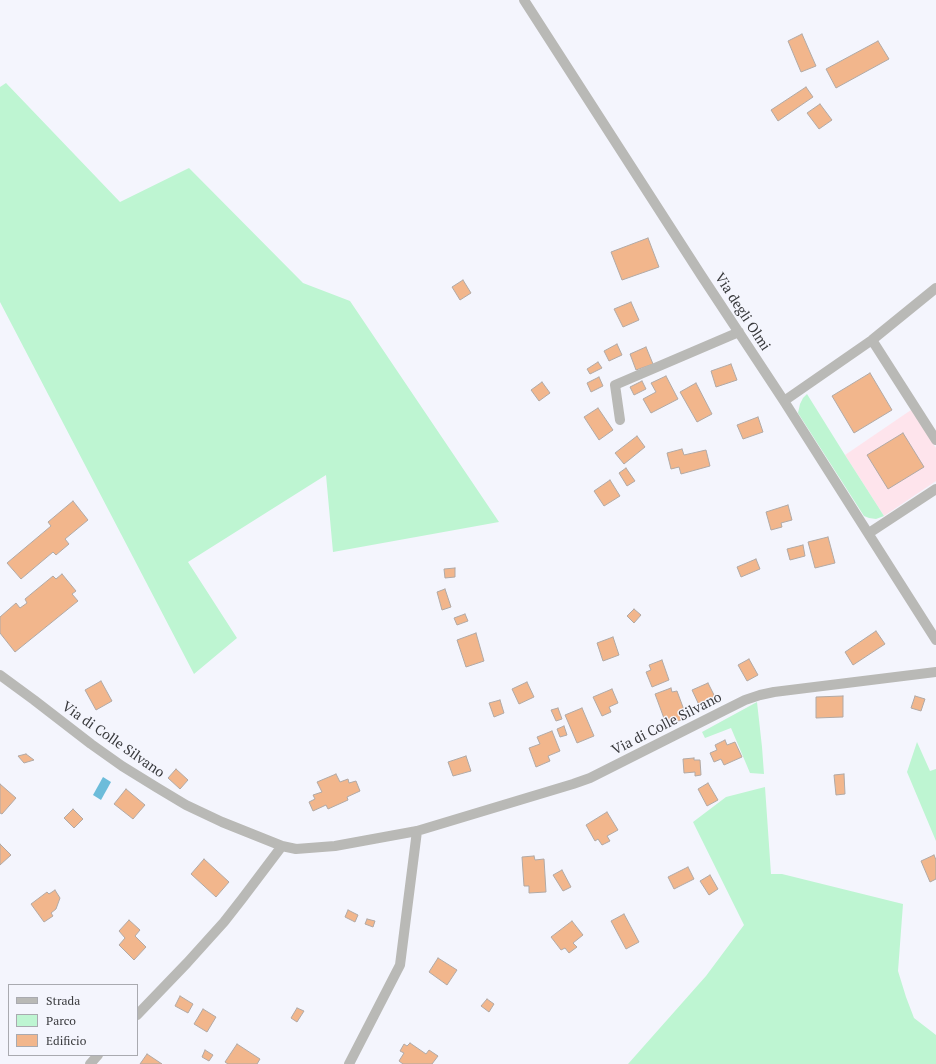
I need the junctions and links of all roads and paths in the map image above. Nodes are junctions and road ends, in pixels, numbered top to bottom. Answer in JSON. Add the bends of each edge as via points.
{"nodes":[{"id":1,"x":524,"y":0,"type":"edge"},
{"id":2,"x":936,"y":288,"type":"edge"},
{"id":3,"x":739,"y":332,"type":"junction"},
{"id":4,"x":872,"y":340,"type":"junction"},
{"id":5,"x":784,"y":401,"type":"junction"},
{"id":6,"x":620,"y":420,"type":"dead end"},
{"id":7,"x":936,"y":440,"type":"edge"},
{"id":8,"x":936,"y":489,"type":"edge"},
{"id":9,"x":869,"y":533,"type":"junction"},
{"id":10,"x":936,"y":640,"type":"edge"},
{"id":11,"x":936,"y":672,"type":"edge"},
{"id":12,"x":0,"y":675,"type":"edge"},
{"id":13,"x":418,"y":831,"type":"junction"},
{"id":14,"x":282,"y":846,"type":"junction"},
{"id":15,"x":138,"y":1014,"type":"edge"},
{"id":16,"x":97,"y":1056,"type":"edge"},
{"id":17,"x":90,"y":1064,"type":"edge"},
{"id":18,"x":349,"y":1064,"type":"edge"}],
"edges":[{"from":1,"to":3,"type":"street","name":"Via degli Olmi"},
{"from":2,"to":4,"type":"street"},
{"from":3,"to":5,"type":"street","name":"Via degli Olmi"},
{"from":3,"to":6,"type":"street","via":[[615,385]]},
{"from":4,"to":5,"type":"street"},
{"from":4,"to":7,"type":"street"},
{"from":5,"to":9,"type":"street","name":"Via degli Olmi"},
{"from":8,"to":9,"type":"street"},
{"from":9,"to":10,"type":"street","name":"Via degli Olmi"},
{"from":11,"to":13,"type":"street","name":"Via di Colle Silvano","via":[[760,695],[745,700],[590,778]]},
{"from":12,"to":14,"type":"street","name":"Via di Colle Silvano","via":[[140,778],[222,822]]},
{"from":13,"to":14,"type":"street","name":"Via di Colle Silvano","via":[[328,847],[296,849]]},
{"from":13,"to":18,"type":"street","via":[[400,965]]},
{"from":14,"to":15,"type":"street","via":[[224,922]]},
{"from":16,"to":17,"type":"street"}]}
